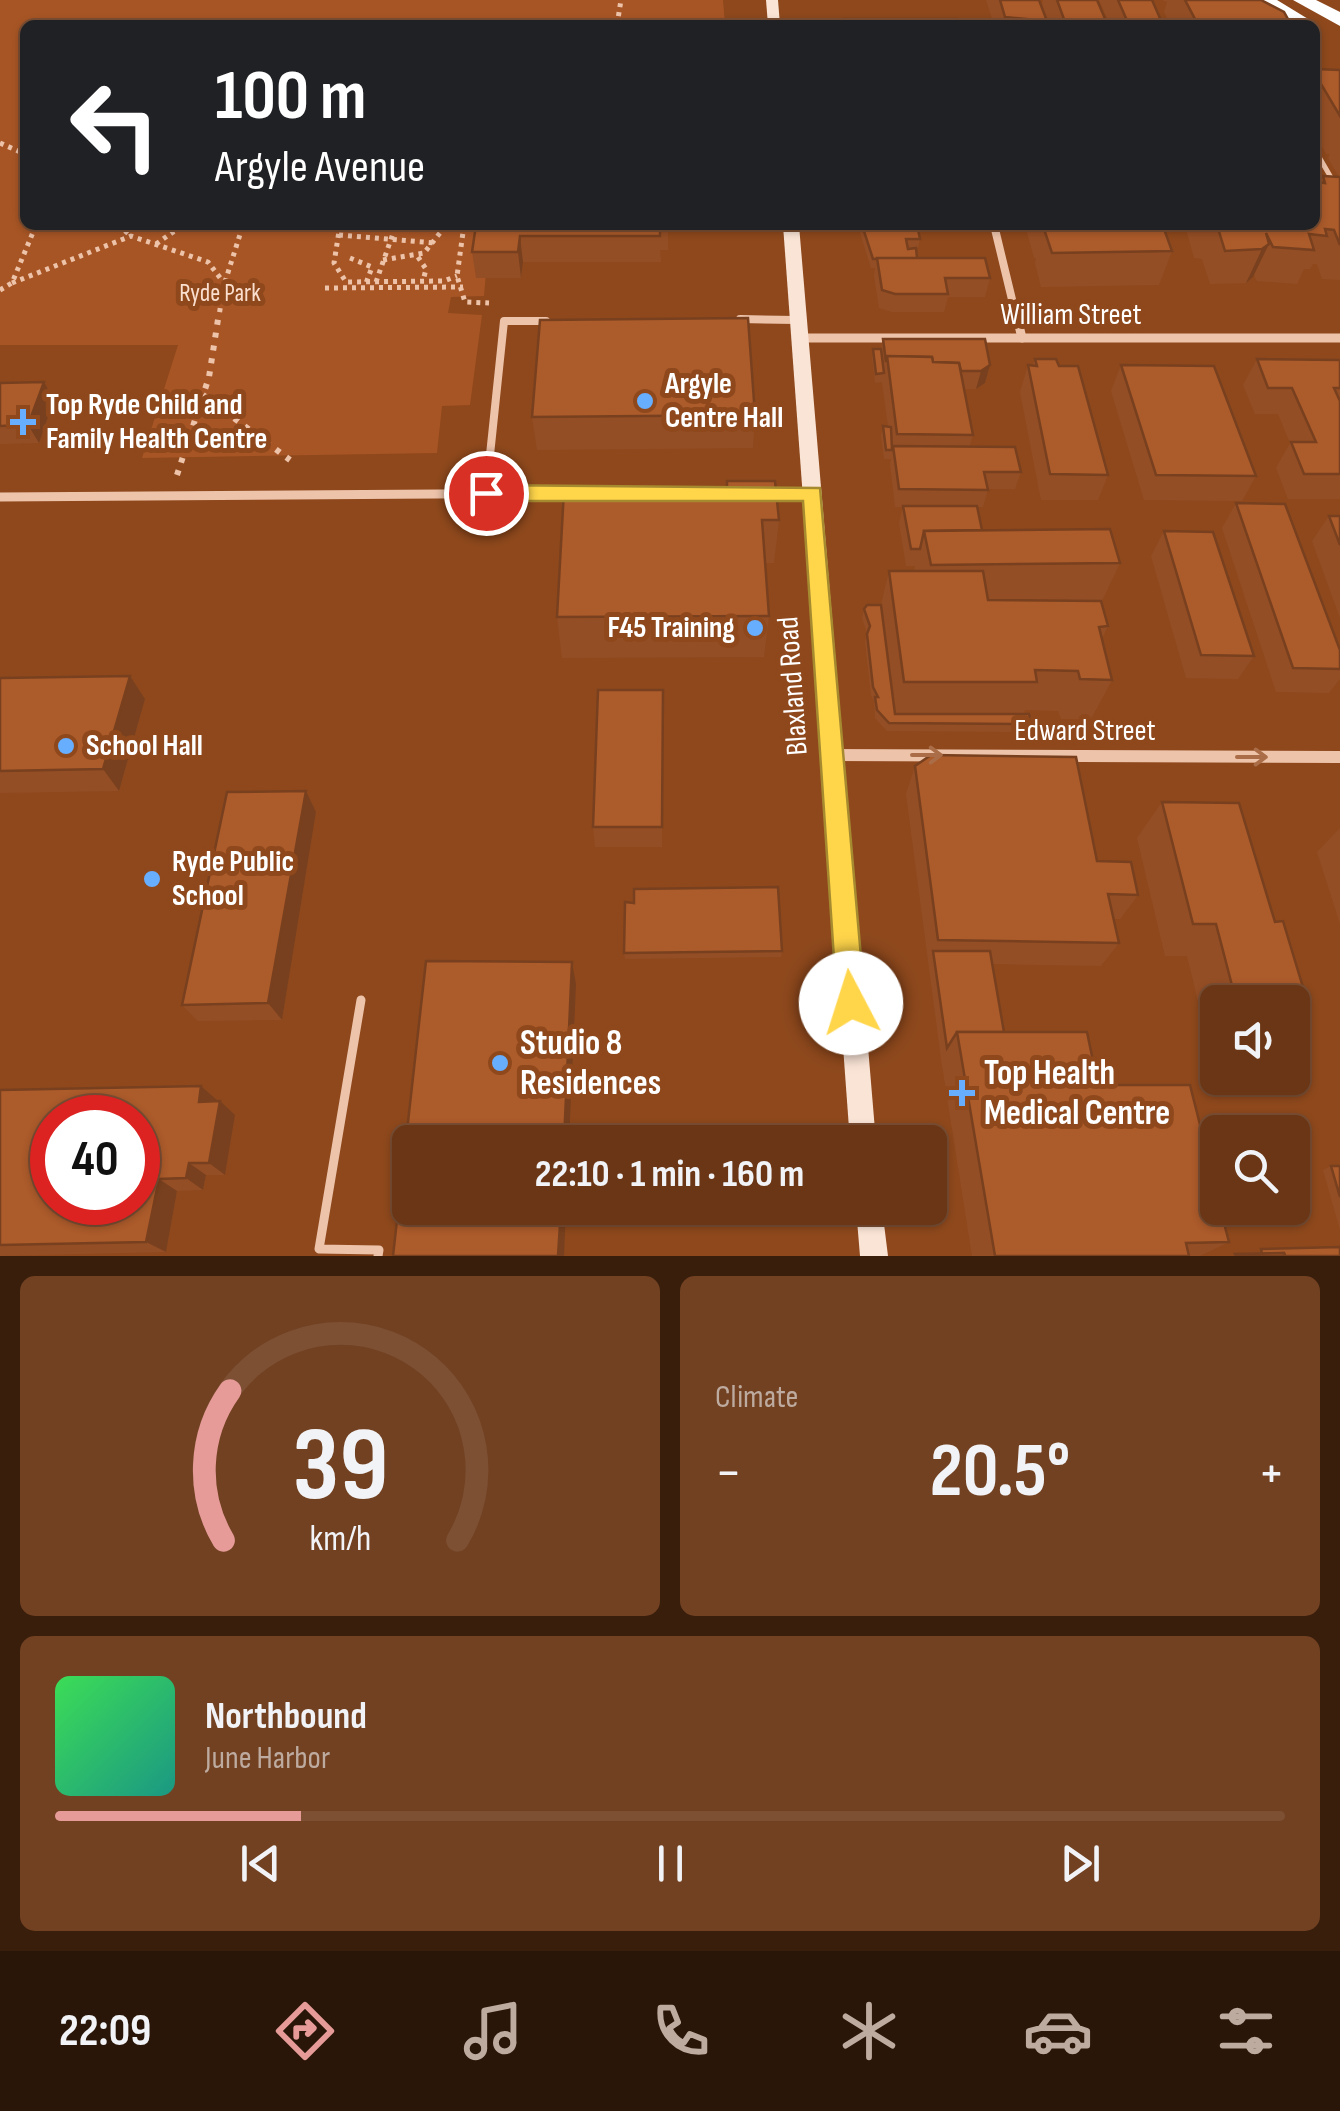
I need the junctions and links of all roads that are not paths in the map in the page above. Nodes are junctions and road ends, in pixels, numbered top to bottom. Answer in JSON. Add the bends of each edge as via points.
{"nodes":[{"id":1,"x":1263,"y":0,"type":"edge"},
{"id":2,"x":1302,"y":0,"type":"edge"},
{"id":3,"x":1299,"y":20,"type":"edge"},
{"id":4,"x":1340,"y":20,"type":"edge"},
{"id":5,"x":1320,"y":158,"type":"edge"},
{"id":6,"x":1334,"y":181,"type":"edge"},
{"id":7,"x":792,"y":230,"type":"edge"},
{"id":8,"x":995,"y":230,"type":"edge"},
{"id":9,"x":731,"y":319,"type":"edge"},
{"id":10,"x":561,"y":320,"type":"edge"},
{"id":11,"x":800,"y":330,"type":"junction"},
{"id":12,"x":1022,"y":338,"type":"junction"},
{"id":13,"x":1340,"y":338,"type":"edge"},
{"id":14,"x":486,"y":493,"type":"junction"},
{"id":15,"x":584,"y":493,"type":"edge"},
{"id":16,"x":760,"y":493,"type":"edge"},
{"id":17,"x":812,"y":493,"type":"junction"},
{"id":18,"x":0,"y":497,"type":"edge"},
{"id":19,"x":830,"y":755,"type":"junction"},
{"id":20,"x":1340,"y":757,"type":"edge"},
{"id":21,"x":361,"y":1000,"type":"dead end"},
{"id":22,"x":863,"y":1125,"type":"edge"},
{"id":23,"x":871,"y":1225,"type":"edge"},
{"id":24,"x":378,"y":1256,"type":"edge"},
{"id":25,"x":874,"y":1256,"type":"edge"}],
"edges":[{"from":1,"to":3,"type":"highway"},
{"from":2,"to":4,"type":"highway"},
{"from":5,"to":6,"type":"lane"},
{"from":7,"to":11,"type":"street","name":"Blaxland Road"},
{"from":8,"to":12,"type":"street"},
{"from":9,"to":11,"type":"lane"},
{"from":10,"to":14,"type":"lane","via":[[504,321]]},
{"from":11,"to":12,"type":"street","name":"William Street"},
{"from":11,"to":17,"type":"street","name":"Blaxland Road"},
{"from":12,"to":13,"type":"street","name":"William Street"},
{"from":14,"to":15,"type":"street"},
{"from":14,"to":18,"type":"street"},
{"from":16,"to":17,"type":"street"},
{"from":17,"to":19,"type":"street","name":"Blaxland Road"},
{"from":19,"to":20,"type":"street","name":"Edward Street","one_way":true},
{"from":19,"to":22,"type":"street","name":"Blaxland Road"},
{"from":21,"to":24,"type":"lane","via":[[318,1248],[379,1250]]},
{"from":23,"to":25,"type":"street"}]}
